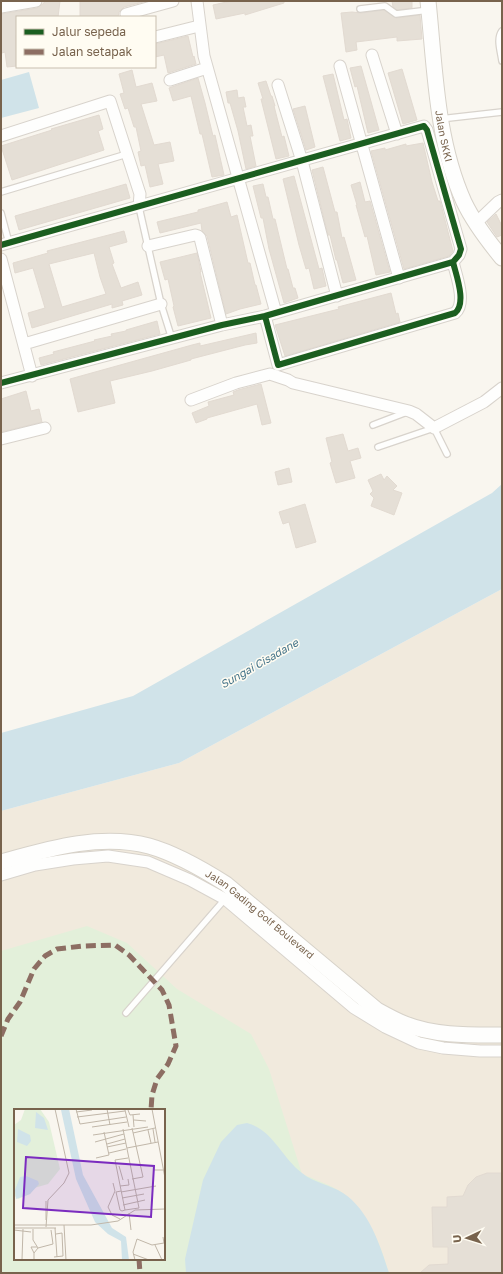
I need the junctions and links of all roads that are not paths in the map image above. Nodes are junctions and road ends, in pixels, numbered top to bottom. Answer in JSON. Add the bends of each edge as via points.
{"nodes":[{"id":1,"x":36,"y":1,"type":"edge"},
{"id":2,"x":173,"y":1,"type":"edge"},
{"id":3,"x":197,"y":1,"type":"edge"},
{"id":4,"x":428,"y":5,"type":"edge"},
{"id":5,"x":1,"y":7,"type":"edge"},
{"id":6,"x":360,"y":9,"type":"dead end"},
{"id":7,"x":126,"y":14,"type":"dead end"},
{"id":8,"x":199,"y":26,"type":"junction"},
{"id":9,"x":502,"y":32,"type":"edge"},
{"id":10,"x":156,"y":37,"type":"edge"},
{"id":11,"x":372,"y":55,"type":"dead end"},
{"id":12,"x":502,"y":61,"type":"edge"},
{"id":13,"x":340,"y":66,"type":"dead end"},
{"id":14,"x":207,"y":68,"type":"junction"},
{"id":15,"x":170,"y":80,"type":"dead end"},
{"id":16,"x":278,"y":84,"type":"dead end"},
{"id":17,"x":502,"y":112,"type":"edge"},
{"id":18,"x":440,"y":119,"type":"junction"},
{"id":19,"x":397,"y":134,"type":"junction"},
{"id":20,"x":1,"y":136,"type":"edge"},
{"id":21,"x":361,"y":144,"type":"junction"},
{"id":22,"x":127,"y":154,"type":"junction"},
{"id":23,"x":302,"y":160,"type":"junction"},
{"id":24,"x":238,"y":179,"type":"junction"},
{"id":25,"x":1,"y":192,"type":"edge"},
{"id":26,"x":502,"y":200,"type":"edge"},
{"id":27,"x":139,"y":207,"type":"junction"},
{"id":28,"x":1,"y":213,"type":"edge"},
{"id":29,"x":476,"y":223,"type":"junction"},
{"id":30,"x":5,"y":244,"type":"edge"},
{"id":31,"x":148,"y":246,"type":"junction"},
{"id":32,"x":502,"y":258,"type":"edge"},
{"id":33,"x":1,"y":259,"type":"edge"},
{"id":34,"x":453,"y":262,"type":"junction"},
{"id":35,"x":399,"y":278,"type":"junction"},
{"id":36,"x":337,"y":296,"type":"junction"},
{"id":37,"x":161,"y":304,"type":"junction"},
{"id":38,"x":276,"y":313,"type":"junction"},
{"id":39,"x":265,"y":316,"type":"junction"},
{"id":40,"x":222,"y":325,"type":"junction"},
{"id":41,"x":172,"y":339,"type":"junction"},
{"id":42,"x":24,"y":344,"type":"junction"},
{"id":43,"x":32,"y":376,"type":"junction"},
{"id":44,"x":1,"y":383,"type":"edge"},
{"id":45,"x":502,"y":388,"type":"edge"},
{"id":46,"x":191,"y":400,"type":"dead end"},
{"id":47,"x":409,"y":411,"type":"junction"},
{"id":48,"x":373,"y":426,"type":"dead end"},
{"id":49,"x":45,"y":428,"type":"dead end"},
{"id":50,"x":434,"y":428,"type":"junction"},
{"id":51,"x":1,"y":440,"type":"edge"},
{"id":52,"x":378,"y":447,"type":"dead end"},
{"id":53,"x":447,"y":454,"type":"dead end"},
{"id":54,"x":1,"y":862,"type":"edge"},
{"id":55,"x":1,"y":875,"type":"edge"},
{"id":56,"x":225,"y":899,"type":"junction"},
{"id":57,"x":126,"y":1013,"type":"dead end"},
{"id":58,"x":502,"y":1035,"type":"edge"},
{"id":59,"x":502,"y":1051,"type":"edge"}],
"edges":[{"from":1,"to":5,"type":"street"},
{"from":2,"to":7,"type":"street"},
{"from":3,"to":8,"type":"street"},
{"from":4,"to":6,"type":"lane","via":[[396,14],[385,6]]},
{"from":4,"to":18,"type":"main road","name":"Jalan SKKI"},
{"from":8,"to":10,"type":"street"},
{"from":8,"to":14,"type":"street"},
{"from":9,"to":12,"type":"lane","via":[[499,43]]},
{"from":11,"to":19,"type":"street"},
{"from":13,"to":21,"type":"street"},
{"from":14,"to":15,"type":"street"},
{"from":14,"to":24,"type":"street"},
{"from":16,"to":23,"type":"street"},
{"from":17,"to":18,"type":"lane"},
{"from":18,"to":29,"type":"main road","name":"Jalan SKKI","via":[[456,183]]},
{"from":19,"to":21,"type":"street"},
{"from":19,"to":34,"type":"street","via":[[419,126],[424,126],[427,130],[461,249]]},
{"from":20,"to":22,"type":"street","via":[[110,101]]},
{"from":21,"to":23,"type":"street"},
{"from":21,"to":35,"type":"street"},
{"from":22,"to":25,"type":"lane"},
{"from":22,"to":27,"type":"street","via":[[140,194]]},
{"from":23,"to":24,"type":"street"},
{"from":23,"to":36,"type":"street"},
{"from":24,"to":27,"type":"street"},
{"from":24,"to":38,"type":"street"},
{"from":26,"to":29,"type":"street"},
{"from":27,"to":30,"type":"street"},
{"from":27,"to":31,"type":"lane"},
{"from":28,"to":30,"type":"lane"},
{"from":29,"to":32,"type":"main road","name":"Jalan SKKI"},
{"from":31,"to":37,"type":"lane"},
{"from":31,"to":40,"type":"street","via":[[195,235],[200,238]]},
{"from":33,"to":42,"type":"street"},
{"from":34,"to":35,"type":"street"},
{"from":34,"to":39,"type":"street","via":[[459,286],[460,305],[455,313],[278,365]]},
{"from":35,"to":36,"type":"street"},
{"from":36,"to":38,"type":"street"},
{"from":37,"to":41,"type":"lane"},
{"from":37,"to":42,"type":"street"},
{"from":38,"to":39,"type":"street"},
{"from":39,"to":40,"type":"street"},
{"from":40,"to":41,"type":"street"},
{"from":41,"to":43,"type":"street"},
{"from":42,"to":43,"type":"street"},
{"from":43,"to":44,"type":"street"},
{"from":45,"to":50,"type":"street","via":[[484,402]]},
{"from":46,"to":47,"type":"street","via":[[236,383],[270,374],[293,383]]},
{"from":47,"to":48,"type":"lane"},
{"from":47,"to":50,"type":"street"},
{"from":49,"to":51,"type":"street"},
{"from":50,"to":52,"type":"lane"},
{"from":50,"to":53,"type":"lane"},
{"from":54,"to":58,"type":"main road","name":"Jalan Gading Golf Boulevard","via":[[76,844],[123,842],[149,846],[201,868],[226,884],[377,1010],[405,1024],[432,1032]]},
{"from":55,"to":56,"type":"street","name":"Jalan Gading Golf Boulevard","via":[[35,865],[108,856],[148,862]]},
{"from":56,"to":57,"type":"lane"},
{"from":56,"to":59,"type":"street","name":"Jalan Gading Golf Boulevard","via":[[354,1008],[385,1027],[419,1043],[443,1048]]}]}
